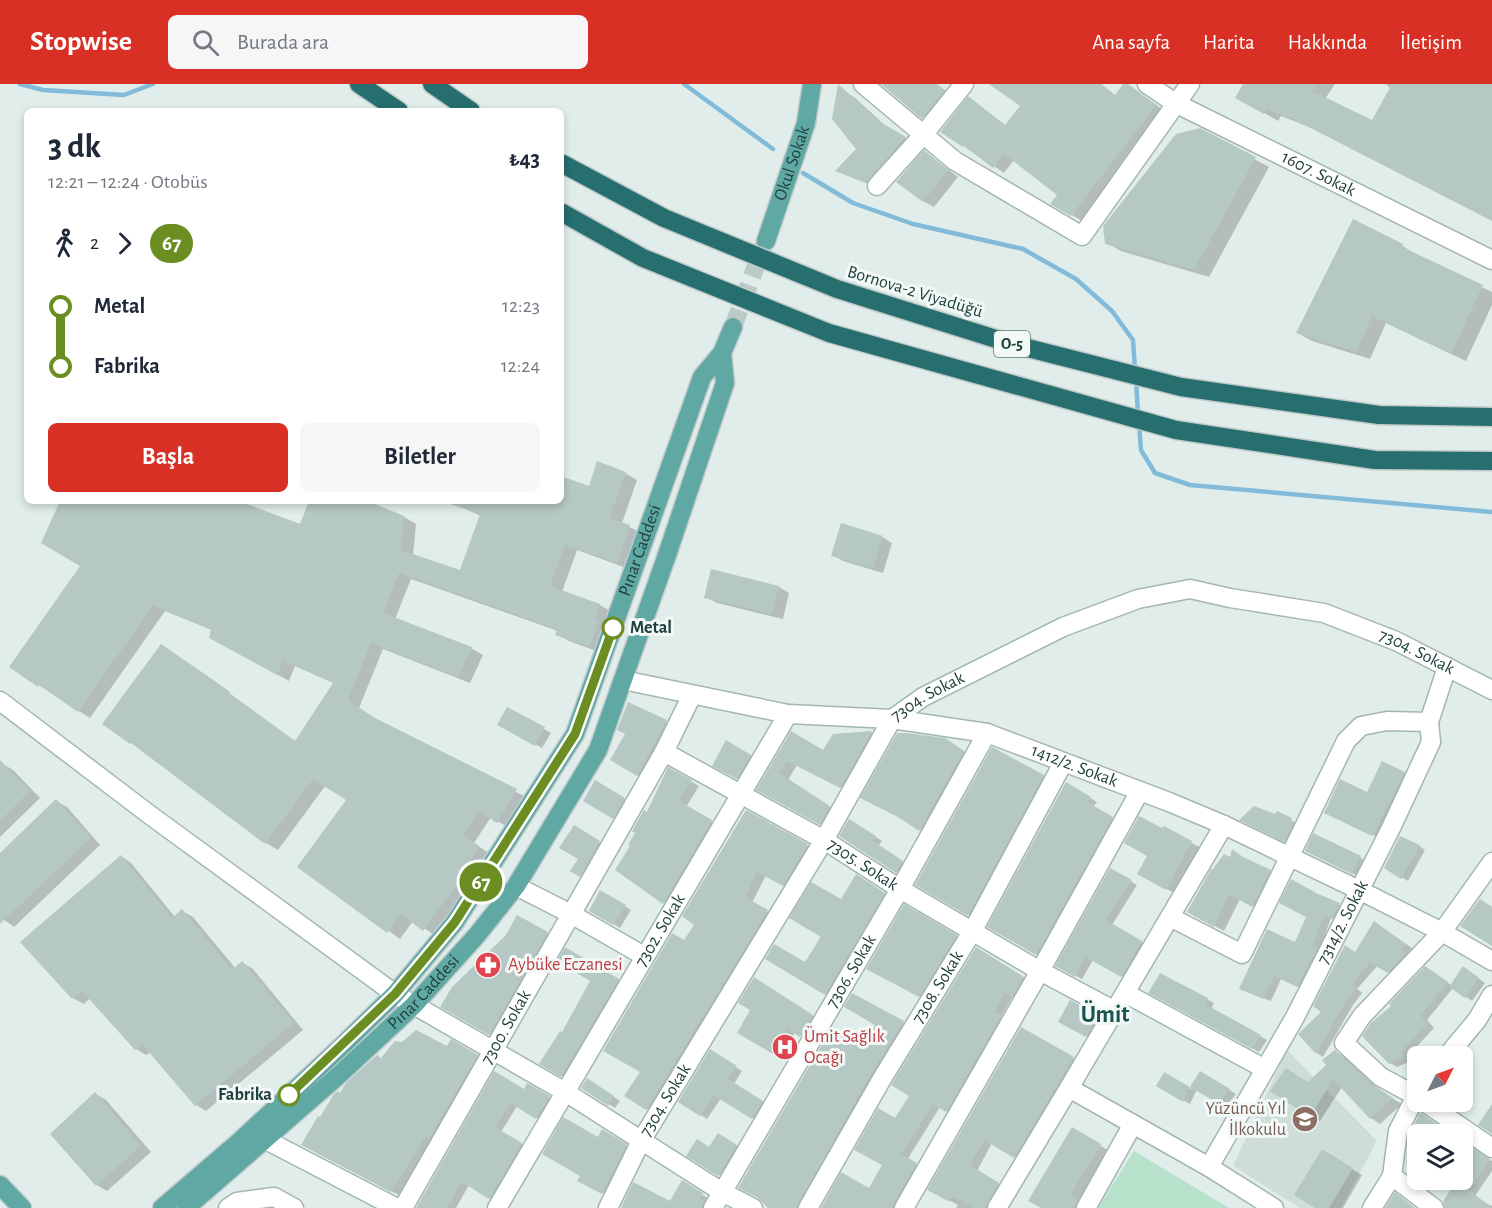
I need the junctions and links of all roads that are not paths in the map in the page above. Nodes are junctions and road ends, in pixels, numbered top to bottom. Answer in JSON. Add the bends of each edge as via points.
{"nodes":[{"id":1,"x":359,"y":84,"type":"edge"},
{"id":2,"x":432,"y":84,"type":"edge"},
{"id":3,"x":812,"y":84,"type":"edge"},
{"id":4,"x":863,"y":84,"type":"edge"},
{"id":5,"x":964,"y":84,"type":"edge"},
{"id":6,"x":1147,"y":84,"type":"edge"},
{"id":7,"x":1190,"y":84,"type":"edge"},
{"id":8,"x":1175,"y":103,"type":"junction"},
{"id":9,"x":395,"y":108,"type":"edge"},
{"id":10,"x":467,"y":108,"type":"edge"},
{"id":11,"x":923,"y":135,"type":"junction"},
{"id":12,"x":564,"y":165,"type":"edge"},
{"id":13,"x":877,"y":186,"type":"dead end"},
{"id":14,"x":564,"y":214,"type":"edge"},
{"id":15,"x":766,"y":241,"type":"tunnel mouth"},
{"id":16,"x":1492,"y":260,"type":"edge"},
{"id":17,"x":733,"y":327,"type":"tunnel mouth"},
{"id":18,"x":722,"y":353,"type":"junction"},
{"id":19,"x":1492,"y":417,"type":"edge"},
{"id":20,"x":1492,"y":461,"type":"edge"},
{"id":21,"x":1447,"y":667,"type":"junction"},
{"id":22,"x":623,"y":680,"type":"junction"},
{"id":23,"x":1492,"y":690,"type":"edge"},
{"id":24,"x":692,"y":695,"type":"junction"},
{"id":25,"x":0,"y":701,"type":"edge"},
{"id":26,"x":788,"y":714,"type":"junction"},
{"id":27,"x":892,"y":719,"type":"junction"},
{"id":28,"x":1429,"y":722,"type":"junction"},
{"id":29,"x":987,"y":733,"type":"junction"},
{"id":30,"x":664,"y":752,"type":"junction"},
{"id":31,"x":1063,"y":763,"type":"junction"},
{"id":32,"x":1140,"y":791,"type":"junction"},
{"id":33,"x":741,"y":796,"type":"junction"},
{"id":34,"x":1224,"y":825,"type":"junction"},
{"id":35,"x":824,"y":840,"type":"junction"},
{"id":36,"x":1289,"y":856,"type":"junction"},
{"id":37,"x":1492,"y":862,"type":"edge"},
{"id":38,"x":516,"y":886,"type":"junction"},
{"id":39,"x":900,"y":889,"type":"junction"},
{"id":40,"x":1361,"y":891,"type":"junction"},
{"id":41,"x":571,"y":914,"type":"junction"},
{"id":42,"x":1170,"y":917,"type":"junction"},
{"id":43,"x":972,"y":932,"type":"junction"},
{"id":44,"x":1442,"y":932,"type":"junction"},
{"id":45,"x":645,"y":956,"type":"junction"},
{"id":46,"x":1492,"y":961,"type":"edge"},
{"id":47,"x":1040,"y":971,"type":"junction"},
{"id":48,"x":1125,"y":993,"type":"junction"},
{"id":49,"x":395,"y":994,"type":"junction"},
{"id":50,"x":1492,"y":995,"type":"edge"},
{"id":51,"x":414,"y":1005,"type":"junction"},
{"id":52,"x":1114,"y":1011,"type":"junction"},
{"id":53,"x":1455,"y":1046,"type":"edge"},
{"id":54,"x":493,"y":1051,"type":"junction"},
{"id":55,"x":1265,"y":1069,"type":"junction"},
{"id":56,"x":1070,"y":1088,"type":"junction"},
{"id":57,"x":1407,"y":1090,"type":"edge"},
{"id":58,"x":567,"y":1093,"type":"junction"},
{"id":59,"x":1409,"y":1112,"type":"edge"},
{"id":60,"x":1441,"y":1112,"type":"edge"},
{"id":61,"x":1133,"y":1124,"type":"junction"},
{"id":62,"x":260,"y":1133,"type":"junction"},
{"id":63,"x":641,"y":1141,"type":"junction"},
{"id":64,"x":1492,"y":1148,"type":"edge"},
{"id":65,"x":1209,"y":1167,"type":"junction"},
{"id":66,"x":1392,"y":1176,"type":"junction"},
{"id":67,"x":0,"y":1185,"type":"edge"},
{"id":68,"x":722,"y":1192,"type":"junction"},
{"id":69,"x":22,"y":1208,"type":"edge"},
{"id":70,"x":162,"y":1208,"type":"edge"},
{"id":71,"x":186,"y":1208,"type":"edge"},
{"id":72,"x":228,"y":1208,"type":"edge"},
{"id":73,"x":294,"y":1208,"type":"edge"},
{"id":74,"x":398,"y":1208,"type":"edge"},
{"id":75,"x":403,"y":1208,"type":"edge"},
{"id":76,"x":497,"y":1208,"type":"edge"},
{"id":77,"x":608,"y":1208,"type":"edge"},
{"id":78,"x":713,"y":1208,"type":"edge"},
{"id":79,"x":753,"y":1208,"type":"edge"},
{"id":80,"x":808,"y":1208,"type":"edge"},
{"id":81,"x":904,"y":1208,"type":"edge"},
{"id":82,"x":997,"y":1208,"type":"edge"},
{"id":83,"x":1086,"y":1208,"type":"edge"},
{"id":84,"x":1273,"y":1208,"type":"edge"},
{"id":85,"x":1372,"y":1208,"type":"edge"},
{"id":86,"x":1434,"y":1208,"type":"edge"}],
"edges":[{"from":1,"to":9,"type":"highway"},
{"from":2,"to":10,"type":"highway"},
{"from":3,"to":15,"type":"main road","name":"Okul Sokak","via":[[806,123]]},
{"from":4,"to":11,"type":"street"},
{"from":5,"to":11,"type":"street"},
{"from":6,"to":8,"type":"street","name":"1607. Sokak"},
{"from":7,"to":8,"type":"street"},
{"from":8,"to":11,"type":"street","via":[[1082,236],[955,161]]},
{"from":8,"to":16,"type":"street","name":"1607. Sokak"},
{"from":11,"to":13,"type":"street"},
{"from":12,"to":19,"type":"highway","name":"Bornova-2 Viyadüğü","number":"O-5","bridge":true,"via":[[664,218],[837,289],[1012,344],[1181,387],[1379,415]]},
{"from":14,"to":20,"type":"highway","number":"O-5","bridge":true,"via":[[643,258],[829,333],[1176,430],[1375,460]]},
{"from":17,"to":18,"type":"main road","name":"Pınar Caddesi"},
{"from":18,"to":22,"type":"main road","name":"Pınar Caddesi","via":[[725,383]]},
{"from":18,"to":49,"type":"main road","name":"Pınar Caddesi","via":[[702,377],[575,734],[455,922]]},
{"from":21,"to":23,"type":"street","name":"7304. Sokak"},
{"from":21,"to":27,"type":"street","name":"7304. Sokak","via":[[1396,641],[1324,614],[1190,589],[1138,599],[1063,627],[923,697]]},
{"from":21,"to":28,"type":"street","name":"7314/2. Sokak"},
{"from":22,"to":24,"type":"street","name":"1412/2. Sokak"},
{"from":22,"to":38,"type":"main road","name":"Pınar Caddesi","via":[[598,750]]},
{"from":24,"to":26,"type":"street","name":"1412/2. Sokak"},
{"from":24,"to":30,"type":"street"},
{"from":25,"to":49,"type":"street"},
{"from":26,"to":27,"type":"street","name":"1412/2. Sokak"},
{"from":26,"to":33,"type":"street","name":"7302. Sokak"},
{"from":27,"to":29,"type":"street","name":"1412/2. Sokak"},
{"from":27,"to":35,"type":"street","name":"7304. Sokak"},
{"from":28,"to":36,"type":"street","via":[[1387,721],[1361,726],[1346,741]]},
{"from":28,"to":40,"type":"street","name":"7314/2. Sokak","via":[[1431,742]]},
{"from":29,"to":31,"type":"street","name":"1412/2. Sokak"},
{"from":29,"to":39,"type":"street","name":"7306. Sokak"},
{"from":30,"to":33,"type":"street","name":"7305. Sokak"},
{"from":30,"to":41,"type":"street","name":"7300. Sokak"},
{"from":31,"to":32,"type":"street","name":"1412/2. Sokak"},
{"from":31,"to":43,"type":"street","name":"7308. Sokak"},
{"from":32,"to":34,"type":"street","name":"1412/2. Sokak"},
{"from":32,"to":47,"type":"street"},
{"from":33,"to":35,"type":"street","name":"7305. Sokak"},
{"from":33,"to":45,"type":"street","name":"7302. Sokak"},
{"from":34,"to":36,"type":"street","name":"1412/2. Sokak"},
{"from":34,"to":42,"type":"street"},
{"from":35,"to":39,"type":"street","name":"7305. Sokak"},
{"from":35,"to":63,"type":"street","name":"7304. Sokak"},
{"from":36,"to":40,"type":"street","name":"1412/2. Sokak"},
{"from":36,"to":42,"type":"street","via":[[1242,954]]},
{"from":37,"to":44,"type":"street"},
{"from":38,"to":41,"type":"street"},
{"from":38,"to":51,"type":"main road","name":"Pınar Caddesi"},
{"from":39,"to":43,"type":"street","name":"7305. Sokak"},
{"from":39,"to":68,"type":"street","name":"7306. Sokak"},
{"from":40,"to":44,"type":"street","name":"1412/2. Sokak"},
{"from":40,"to":55,"type":"street","name":"7314/2. Sokak"},
{"from":41,"to":45,"type":"street"},
{"from":41,"to":54,"type":"street","name":"7300. Sokak"},
{"from":42,"to":48,"type":"street"},
{"from":43,"to":47,"type":"street","name":"7305. Sokak"},
{"from":43,"to":80,"type":"street","name":"7308. Sokak"},
{"from":44,"to":46,"type":"street","name":"1412/2. Sokak"},
{"from":44,"to":57,"type":"street","via":[[1368,1010],[1344,1043],[1381,1077]]},
{"from":45,"to":58,"type":"street","name":"7302. Sokak"},
{"from":47,"to":52,"type":"street","name":"7305. Sokak"},
{"from":47,"to":81,"type":"street"},
{"from":48,"to":52,"type":"street"},
{"from":48,"to":55,"type":"street"},
{"from":49,"to":51,"type":"street"},
{"from":49,"to":62,"type":"main road","name":"Pınar Caddesi"},
{"from":50,"to":53,"type":"street"},
{"from":51,"to":54,"type":"street"},
{"from":51,"to":62,"type":"main road","name":"Pınar Caddesi","via":[[340,1074]]},
{"from":52,"to":56,"type":"street"},
{"from":54,"to":58,"type":"street"},
{"from":54,"to":75,"type":"street","name":"7300. Sokak"},
{"from":55,"to":65,"type":"street","name":"7314/2. Sokak"},
{"from":56,"to":61,"type":"street"},
{"from":56,"to":82,"type":"street"},
{"from":58,"to":63,"type":"street"},
{"from":58,"to":76,"type":"street","name":"7302. Sokak"},
{"from":59,"to":66,"type":"street","via":[[1398,1131]]},
{"from":60,"to":64,"type":"street"},
{"from":61,"to":65,"type":"street"},
{"from":61,"to":83,"type":"street"},
{"from":62,"to":70,"type":"main road","name":"Pınar Caddesi"},
{"from":62,"to":71,"type":"main road"},
{"from":62,"to":74,"type":"street"},
{"from":63,"to":68,"type":"street"},
{"from":63,"to":77,"type":"street","name":"7304. Sokak"},
{"from":65,"to":84,"type":"street"},
{"from":66,"to":85,"type":"street"},
{"from":66,"to":86,"type":"street"},
{"from":67,"to":69,"type":"main road"},
{"from":68,"to":78,"type":"street","name":"7306. Sokak"},
{"from":68,"to":79,"type":"street"},
{"from":72,"to":73,"type":"street","via":[[237,1202],[274,1197]]}]}
